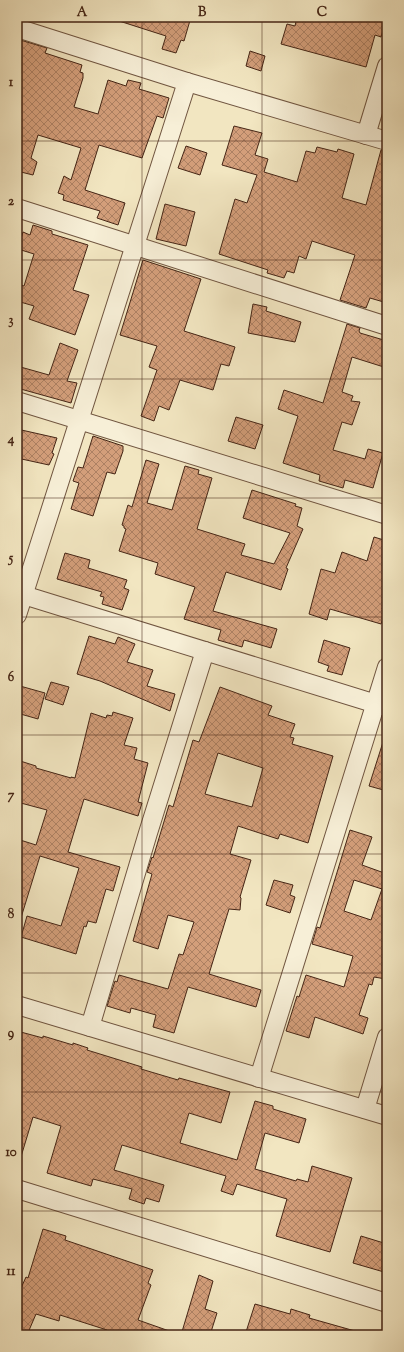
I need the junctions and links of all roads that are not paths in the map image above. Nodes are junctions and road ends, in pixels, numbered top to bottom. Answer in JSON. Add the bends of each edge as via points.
{"nodes":[{"id":1,"x":17,"y":28,"type":"edge"},
{"id":2,"x":387,"y":66,"type":"edge"},
{"id":3,"x":187,"y":82,"type":"junction"},
{"id":4,"x":366,"y":135,"type":"junction"},
{"id":5,"x":387,"y":141,"type":"edge"},
{"id":6,"x":17,"y":208,"type":"edge"},
{"id":7,"x":135,"y":246,"type":"junction"},
{"id":8,"x":387,"y":326,"type":"edge"},
{"id":9,"x":17,"y":401,"type":"edge"},
{"id":10,"x":79,"y":419,"type":"junction"},
{"id":11,"x":387,"y":515,"type":"edge"},
{"id":12,"x":20,"y":593,"type":"edge"},
{"id":13,"x":17,"y":615,"type":"edge"},
{"id":14,"x":205,"y":652,"type":"junction"},
{"id":15,"x":387,"y":667,"type":"edge"},
{"id":16,"x":381,"y":705,"type":"edge"},
{"id":17,"x":17,"y":1006,"type":"edge"},
{"id":18,"x":90,"y":1027,"type":"junction"},
{"id":19,"x":387,"y":1037,"type":"edge"},
{"id":20,"x":259,"y":1078,"type":"junction"},
{"id":21,"x":365,"y":1109,"type":"junction"},
{"id":22,"x":387,"y":1116,"type":"edge"},
{"id":23,"x":17,"y":1189,"type":"edge"},
{"id":24,"x":387,"y":1303,"type":"edge"}],
"edges":[{"from":1,"to":3,"type":"street"},
{"from":2,"to":4,"type":"street"},
{"from":3,"to":4,"type":"street"},
{"from":3,"to":7,"type":"street"},
{"from":4,"to":5,"type":"street"},
{"from":6,"to":7,"type":"street"},
{"from":7,"to":8,"type":"street"},
{"from":7,"to":10,"type":"street"},
{"from":9,"to":10,"type":"street"},
{"from":10,"to":11,"type":"street"},
{"from":10,"to":12,"type":"street"},
{"from":12,"to":13,"type":"street"},
{"from":12,"to":14,"type":"street"},
{"from":14,"to":16,"type":"street"},
{"from":14,"to":18,"type":"street"},
{"from":15,"to":16,"type":"street"},
{"from":16,"to":20,"type":"street"},
{"from":17,"to":18,"type":"street"},
{"from":18,"to":20,"type":"street"},
{"from":19,"to":21,"type":"street"},
{"from":20,"to":21,"type":"street"},
{"from":21,"to":22,"type":"street"},
{"from":23,"to":24,"type":"street"}]}
